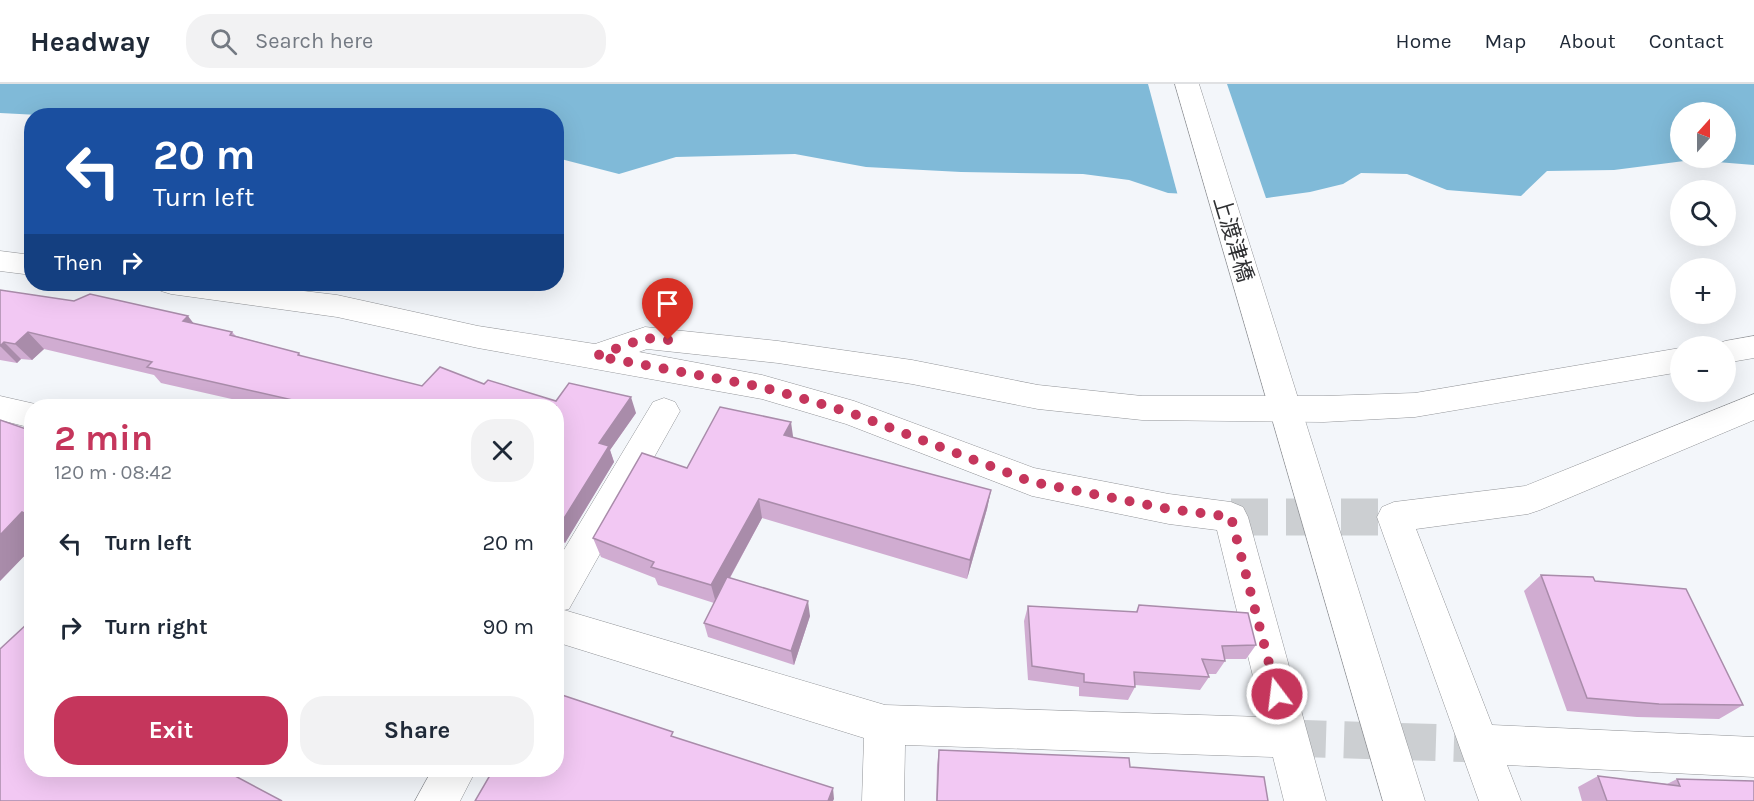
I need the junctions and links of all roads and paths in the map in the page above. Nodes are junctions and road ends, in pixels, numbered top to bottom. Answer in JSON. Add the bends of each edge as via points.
{"nodes":[{"id":1,"x":1187,"y":84,"type":"edge"},
{"id":2,"x":0,"y":261,"type":"edge"},
{"id":3,"x":24,"y":264,"type":"edge"},
{"id":4,"x":224,"y":291,"type":"edge"},
{"id":5,"x":1754,"y":347,"type":"edge"},
{"id":6,"x":1736,"y":350,"type":"edge"},
{"id":7,"x":596,"y":356,"type":"junction"},
{"id":8,"x":1670,"y":362,"type":"edge"},
{"id":9,"x":1283,"y":402,"type":"junction"},
{"id":10,"x":1754,"y":406,"type":"edge"},
{"id":11,"x":0,"y":408,"type":"edge"},
{"id":12,"x":664,"y":411,"type":"dead end"},
{"id":13,"x":24,"y":413,"type":"edge"},
{"id":14,"x":564,"y":583,"type":"edge"},
{"id":15,"x":564,"y":627,"type":"edge"},
{"id":16,"x":885,"y":725,"type":"junction"},
{"id":17,"x":1289,"y":738,"type":"junction"},
{"id":18,"x":1480,"y":744,"type":"junction"},
{"id":19,"x":1754,"y":757,"type":"edge"},
{"id":20,"x":451,"y":777,"type":"edge"},
{"id":21,"x":436,"y":801,"type":"edge"},
{"id":22,"x":883,"y":801,"type":"edge"},
{"id":23,"x":1305,"y":801,"type":"edge"},
{"id":24,"x":1404,"y":801,"type":"edge"},
{"id":25,"x":1500,"y":801,"type":"edge"}],
"edges":[{"from":1,"to":9,"type":"street","name":"上渡津橋"},
{"from":2,"to":3,"type":"street"},
{"from":4,"to":7,"type":"street","via":[[337,306],[478,338]]},
{"from":5,"to":6,"type":"street"},
{"from":7,"to":9,"type":"street","via":[[645,338],[789,354],[912,372],[1038,397],[1142,408]]},
{"from":7,"to":17,"type":"street","via":[[762,387],[808,400],[1032,482],[1231,517]]},
{"from":8,"to":9,"type":"street","via":[[1415,405]]},
{"from":9,"to":24,"type":"street","name":"上渡津橋"},
{"from":10,"to":18,"type":"street","via":[[1528,500],[1394,517]]},
{"from":11,"to":13,"type":"street"},
{"from":12,"to":14,"type":"street"},
{"from":15,"to":16,"type":"street"},
{"from":16,"to":17,"type":"street"},
{"from":16,"to":22,"type":"street"},
{"from":17,"to":23,"type":"street"},
{"from":18,"to":19,"type":"street"},
{"from":18,"to":25,"type":"street"},
{"from":20,"to":21,"type":"street"}]}
